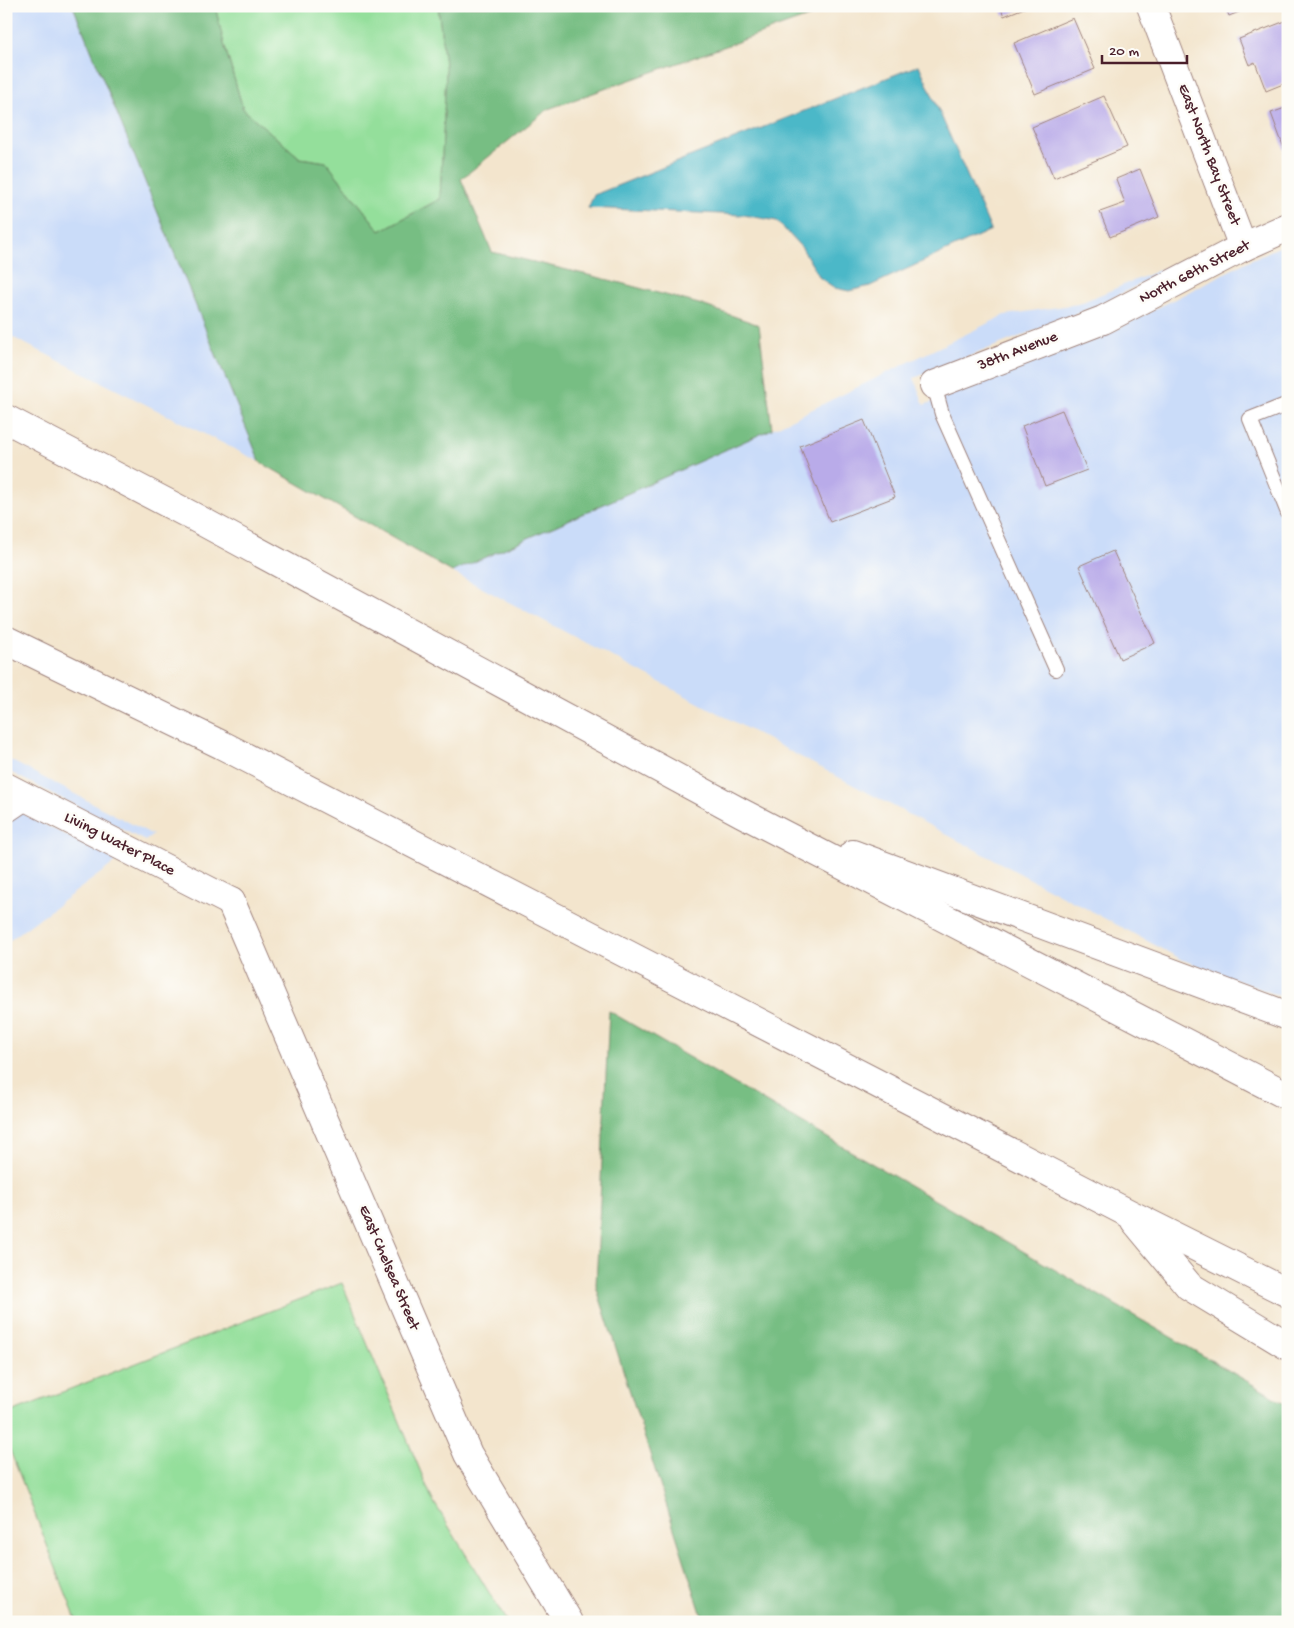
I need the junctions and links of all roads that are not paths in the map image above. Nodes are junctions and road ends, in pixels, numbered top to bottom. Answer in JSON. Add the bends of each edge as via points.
{"nodes":[{"id":1,"x":1151,"y":6,"type":"edge"},
{"id":2,"x":1288,"y":227,"type":"edge"},
{"id":3,"x":1243,"y":247,"type":"junction"},
{"id":4,"x":1103,"y":320,"type":"joint"},
{"id":5,"x":934,"y":385,"type":"joint"},
{"id":6,"x":1288,"y":404,"type":"edge"},
{"id":7,"x":6,"y":419,"type":"edge"},
{"id":8,"x":1288,"y":513,"type":"edge"},
{"id":9,"x":6,"y":640,"type":"edge"},
{"id":10,"x":1056,"y":669,"type":"dead end"},
{"id":11,"x":6,"y":787,"type":"edge"},
{"id":12,"x":31,"y":800,"type":"junction"},
{"id":13,"x":742,"y":813,"type":"junction"},
{"id":14,"x":6,"y":817,"type":"edge"},
{"id":15,"x":231,"y":902,"type":"joint"},
{"id":16,"x":1288,"y":1016,"type":"edge"},
{"id":17,"x":1288,"y":1096,"type":"edge"},
{"id":18,"x":1130,"y":1214,"type":"junction"},
{"id":19,"x":1288,"y":1293,"type":"edge"},
{"id":20,"x":1288,"y":1346,"type":"edge"},
{"id":21,"x":569,"y":1622,"type":"edge"}],
"edges":[{"from":1,"to":3,"type":"main road","name":"East North Bay Street"},
{"from":2,"to":3,"type":"main road","name":"North 68th Street"},
{"from":3,"to":4,"type":"main road","name":"North 68th Street"},
{"from":4,"to":5,"type":"main road","name":"38th Avenue"},
{"from":5,"to":10,"type":"lane","via":[[942,414]]},
{"from":6,"to":8,"type":"lane","via":[[1250,419]]},
{"from":7,"to":13,"type":"main road"},
{"from":9,"to":18,"type":"main road","via":[[222,745]]},
{"from":11,"to":12,"type":"main road","name":"Living Water Place"},
{"from":12,"to":14,"type":"lane"},
{"from":12,"to":15,"type":"main road","name":"Living Water Place"},
{"from":13,"to":16,"type":"main road"},
{"from":13,"to":17,"type":"main road"},
{"from":15,"to":21,"type":"main road","name":"East Chelsea Street","via":[[468,1454]]},
{"from":18,"to":19,"type":"main road"},
{"from":18,"to":20,"type":"main road","via":[[1189,1286]]}]}
